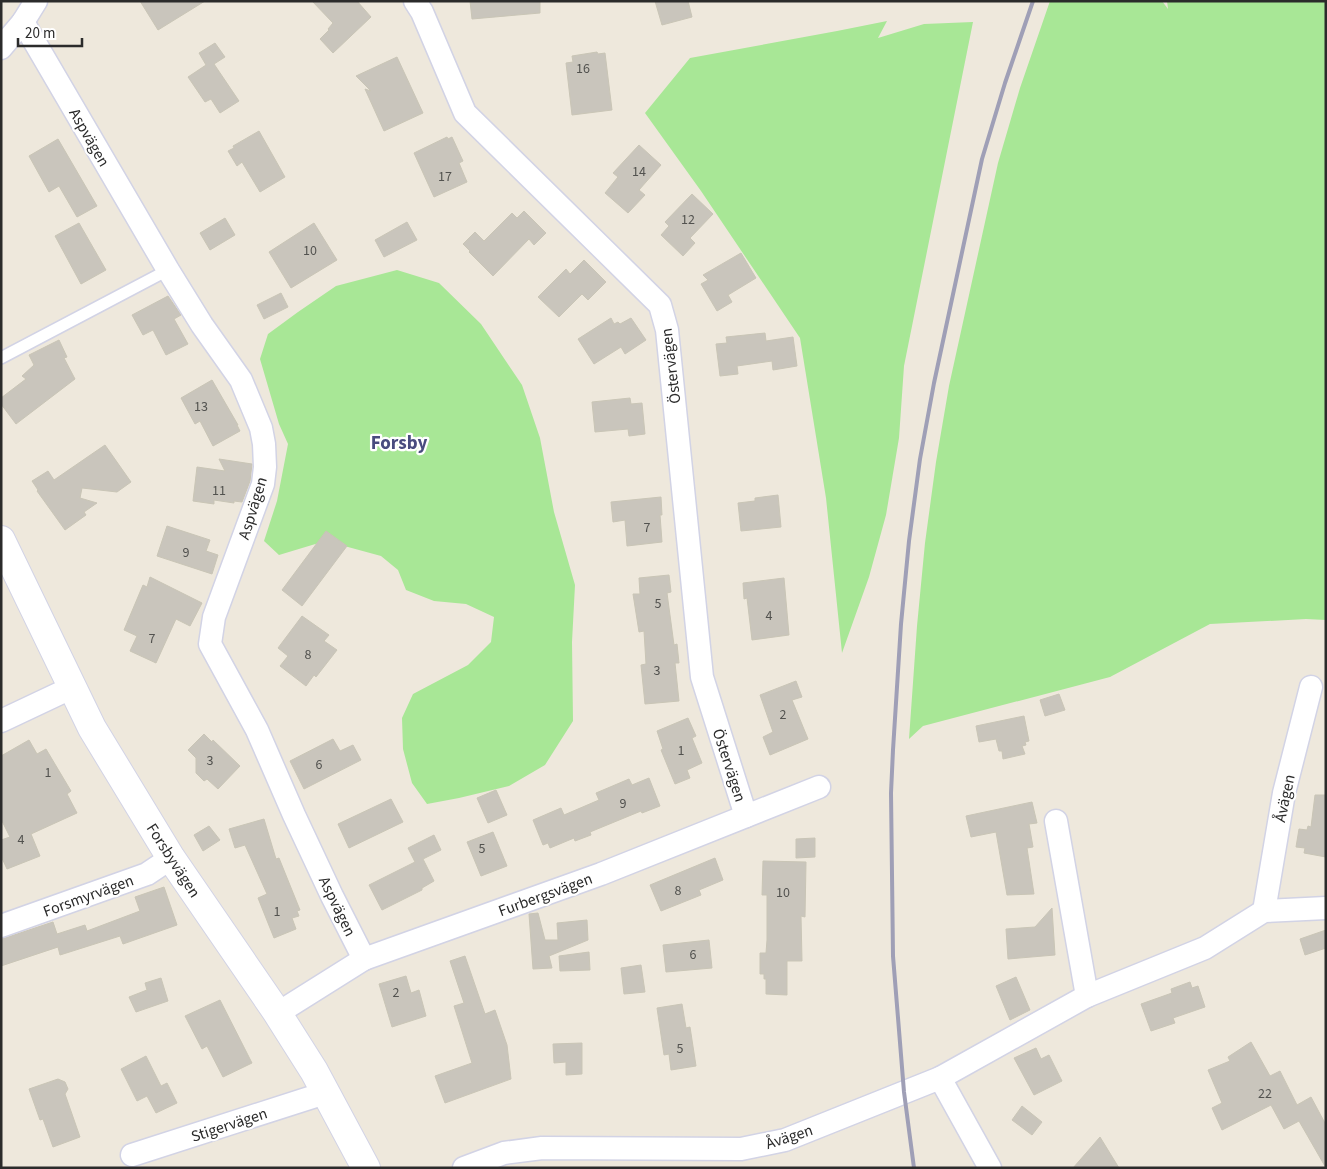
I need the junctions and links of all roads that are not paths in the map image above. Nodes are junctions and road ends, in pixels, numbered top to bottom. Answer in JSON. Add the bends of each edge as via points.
{"nodes":[{"id":1,"x":36,"y":1,"type":"edge"},
{"id":2,"x":415,"y":1,"type":"edge"},
{"id":3,"x":22,"y":22,"type":"junction"},
{"id":4,"x":1,"y":48,"type":"edge"},
{"id":5,"x":168,"y":270,"type":"junction"},
{"id":6,"x":1,"y":358,"type":"edge"},
{"id":7,"x":1,"y":540,"type":"edge"},
{"id":8,"x":8,"y":572,"type":"edge"},
{"id":9,"x":73,"y":687,"type":"junction"},
{"id":10,"x":1311,"y":687,"type":"dead end"},
{"id":11,"x":1,"y":721,"type":"edge"},
{"id":12,"x":819,"y":787,"type":"dead end"},
{"id":13,"x":746,"y":816,"type":"junction"},
{"id":14,"x":1056,"y":821,"type":"dead end"},
{"id":15,"x":171,"y":858,"type":"junction"},
{"id":16,"x":1326,"y":908,"type":"edge"},
{"id":17,"x":1264,"y":910,"type":"junction"},
{"id":18,"x":1,"y":926,"type":"edge"},
{"id":19,"x":364,"y":959,"type":"junction"},
{"id":20,"x":1087,"y":996,"type":"junction"},
{"id":21,"x":276,"y":1011,"type":"junction"},
{"id":22,"x":940,"y":1078,"type":"junction"},
{"id":23,"x":326,"y":1093,"type":"junction"},
{"id":24,"x":132,"y":1155,"type":"dead end"},
{"id":25,"x":366,"y":1168,"type":"edge"},
{"id":26,"x":464,"y":1168,"type":"edge"},
{"id":27,"x":990,"y":1168,"type":"edge"}],
"edges":[{"from":1,"to":3,"type":"street"},
{"from":2,"to":13,"type":"street","name":"Östervägen","via":[[465,113],[660,305],[668,330],[702,677]]},
{"from":3,"to":4,"type":"street"},
{"from":3,"to":5,"type":"street","name":"Aspvägen"},
{"from":5,"to":6,"type":"lane"},
{"from":5,"to":19,"type":"street","name":"Aspvägen","via":[[241,380],[264,444],[263,484],[214,617],[210,644],[257,730]]},
{"from":7,"to":8,"type":"street","name":"Forsbyvägen"},
{"from":8,"to":9,"type":"street","name":"Forsbyvägen"},
{"from":9,"to":11,"type":"street"},
{"from":9,"to":15,"type":"street","name":"Forsbyvägen","via":[[92,728]]},
{"from":10,"to":17,"type":"street","name":"Åvägen","via":[[1284,793]]},
{"from":12,"to":13,"type":"street","name":"Furbergsvägen"},
{"from":13,"to":19,"type":"street","name":"Furbergsvägen","via":[[601,874]]},
{"from":14,"to":20,"type":"street"},
{"from":15,"to":18,"type":"street","name":"Forsmyrvägen","via":[[147,874]]},
{"from":15,"to":21,"type":"street","name":"Forsbyvägen"},
{"from":16,"to":17,"type":"street"},
{"from":17,"to":20,"type":"street","name":"Åvägen","via":[[1206,948]]},
{"from":19,"to":21,"type":"street","name":"Furbergsvägen","via":[[286,1008]]},
{"from":20,"to":22,"type":"street","name":"Åvägen"},
{"from":21,"to":23,"type":"street","name":"Forsbyvägen"},
{"from":22,"to":26,"type":"street","name":"Åvägen","via":[[785,1140],[741,1149],[542,1148],[504,1153]]},
{"from":22,"to":27,"type":"street"},
{"from":23,"to":24,"type":"street","name":"Stigervägen"},
{"from":23,"to":25,"type":"street","name":"Forsbyvägen"}]}
